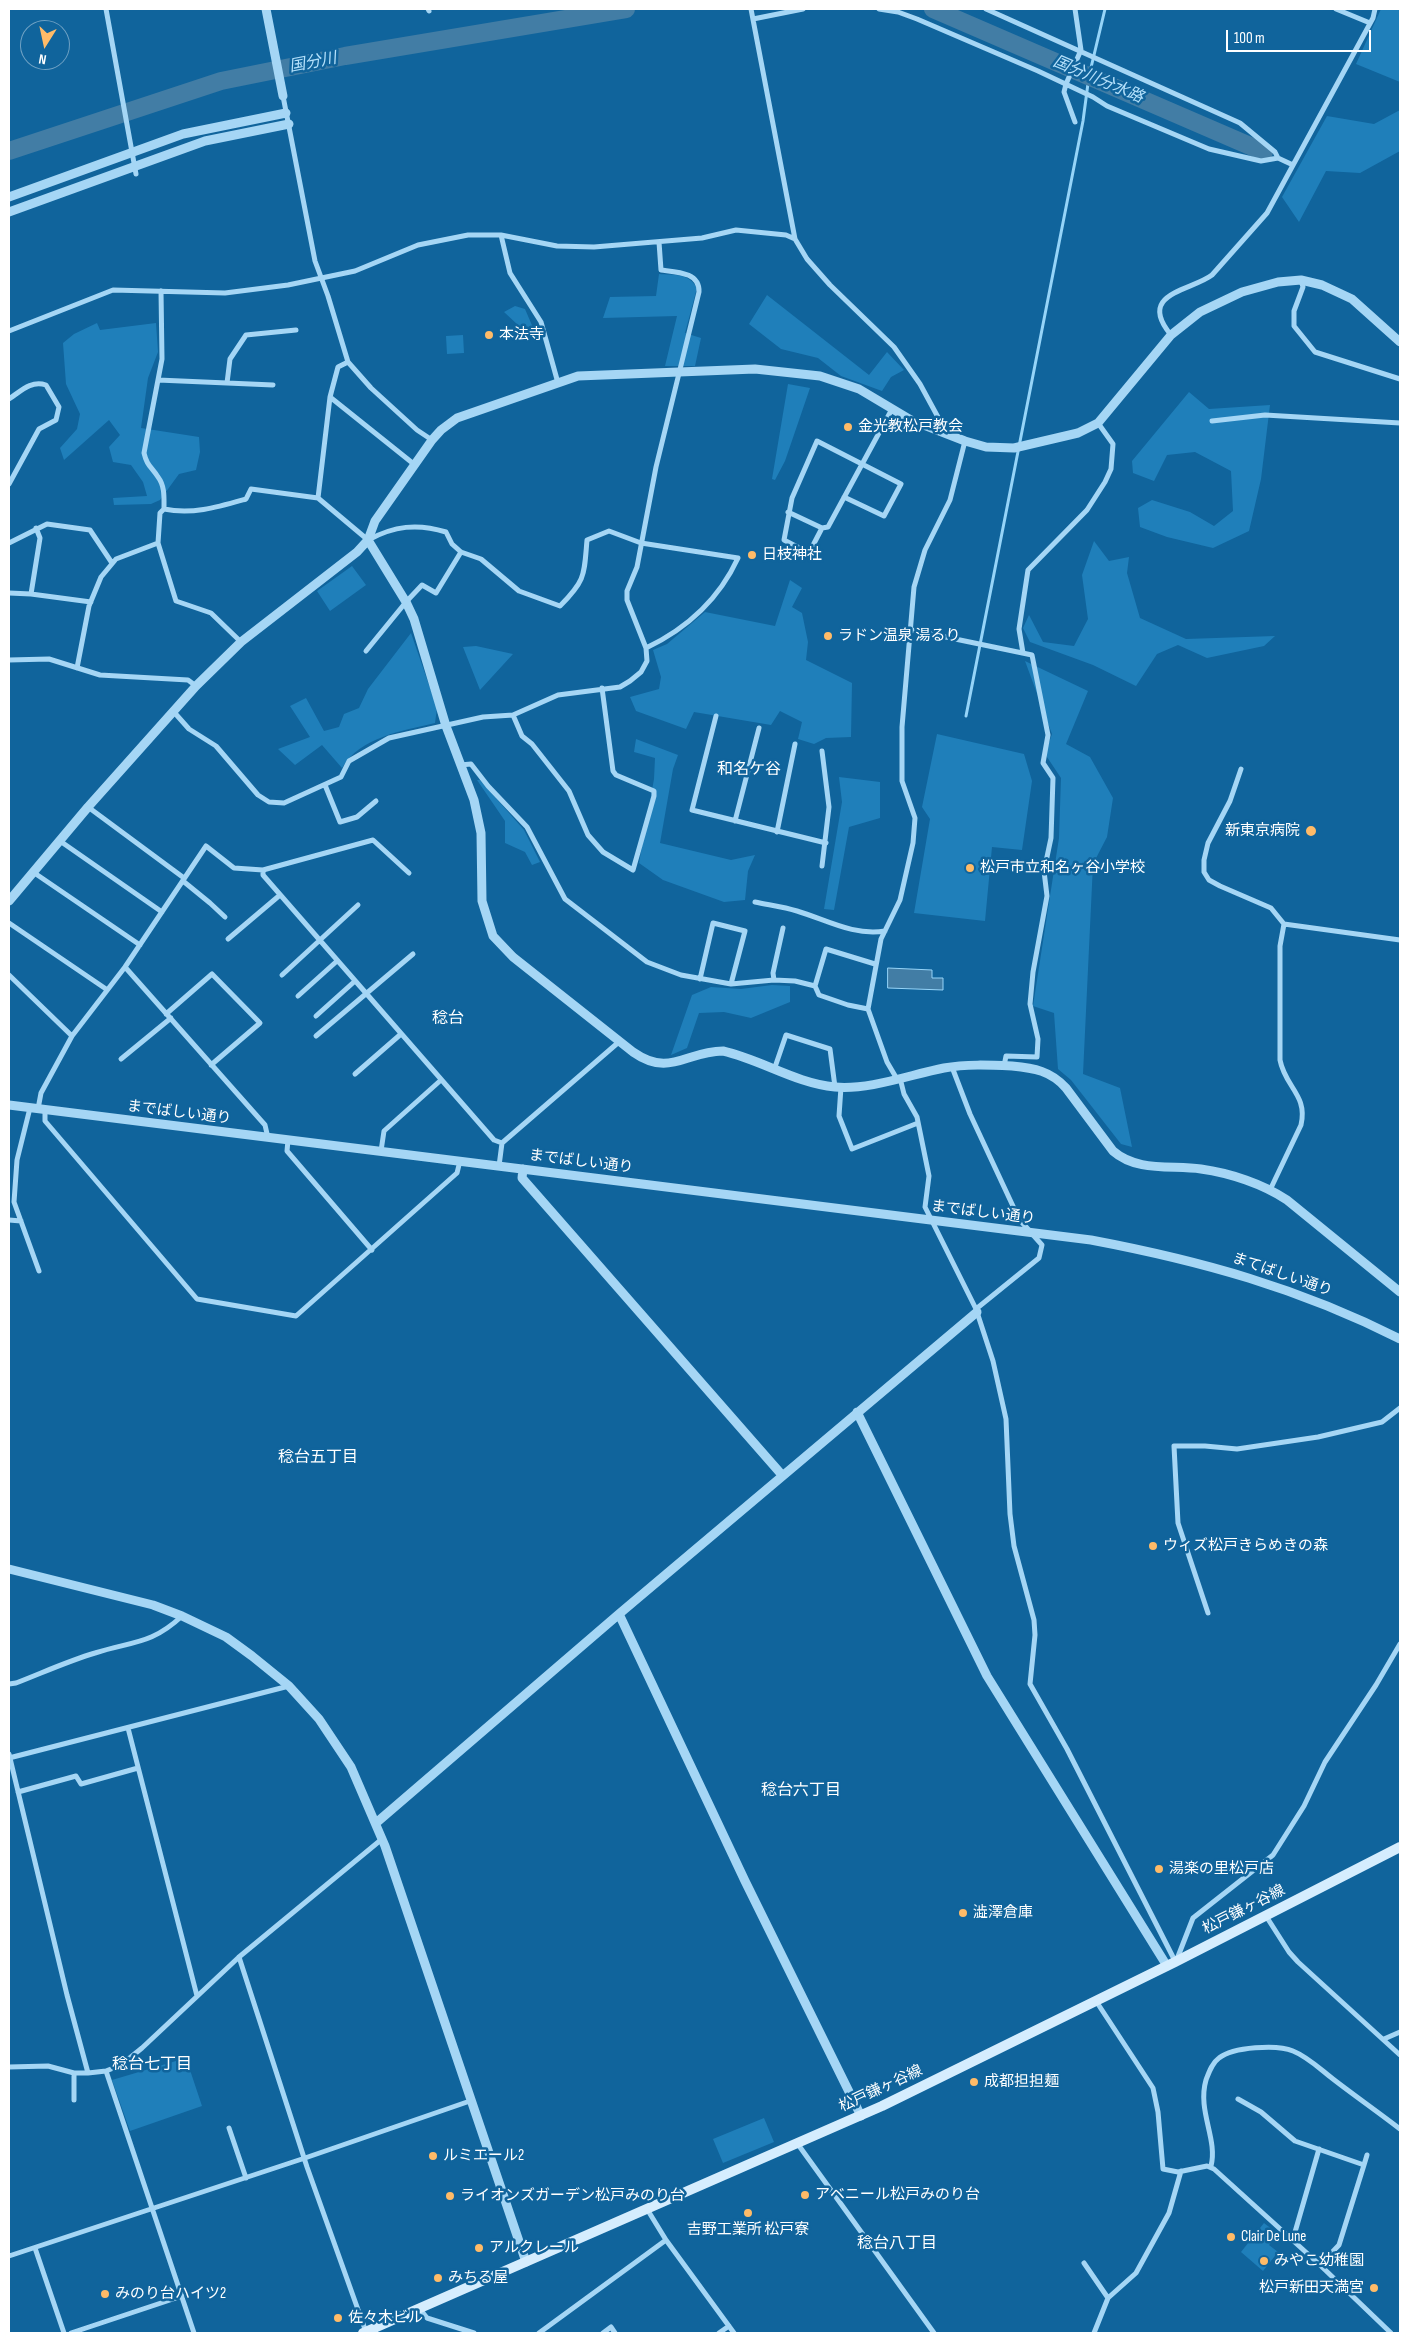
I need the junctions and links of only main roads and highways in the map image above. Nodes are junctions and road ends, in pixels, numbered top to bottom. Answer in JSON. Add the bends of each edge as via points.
{"nodes":[{"id":1,"x":1400,"y":1847,"type":"edge"},
{"id":2,"x":365,"y":2333,"type":"edge"}],
"edges":[{"from":1,"to":2,"type":"main road","name":"松戸鎌ヶ谷線","via":[[861,2116]]}]}
